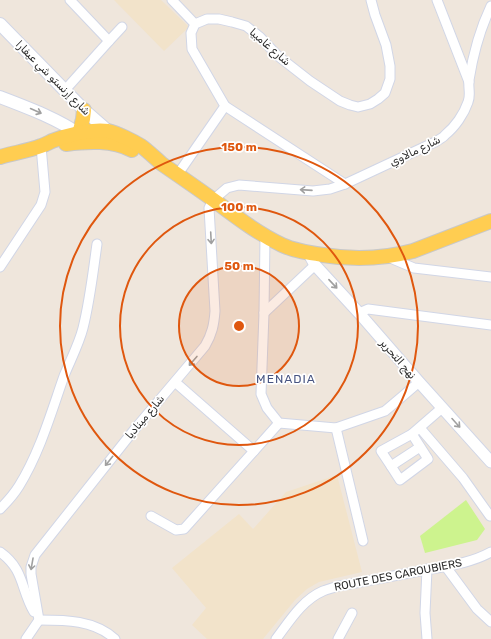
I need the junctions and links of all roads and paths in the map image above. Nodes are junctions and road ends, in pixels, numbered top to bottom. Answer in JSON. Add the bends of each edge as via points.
{"nodes":[{"id":1,"x":70,"y":0,"type":"edge"},
{"id":2,"x":172,"y":0,"type":"edge"},
{"id":3,"x":371,"y":0,"type":"edge"},
{"id":4,"x":437,"y":0,"type":"edge"},
{"id":5,"x":491,"y":6,"type":"edge"},
{"id":6,"x":0,"y":24,"type":"edge"},
{"id":7,"x":195,"y":24,"type":"junction"},
{"id":8,"x":122,"y":27,"type":"dead end"},
{"id":9,"x":109,"y":41,"type":"junction"},
{"id":10,"x":469,"y":82,"type":"junction"},
{"id":11,"x":65,"y":90,"type":"junction"},
{"id":12,"x":0,"y":97,"type":"edge"},
{"id":13,"x":225,"y":106,"type":"junction"},
{"id":14,"x":84,"y":110,"type":"junction"},
{"id":15,"x":108,"y":131,"type":"junction"},
{"id":16,"x":79,"y":134,"type":"junction"},
{"id":17,"x":92,"y":142,"type":"junction"},
{"id":18,"x":41,"y":146,"type":"junction"},
{"id":19,"x":0,"y":157,"type":"edge"},
{"id":20,"x":160,"y":162,"type":"junction"},
{"id":21,"x":178,"y":174,"type":"junction"},
{"id":22,"x":345,"y":184,"type":"junction"},
{"id":23,"x":213,"y":200,"type":"junction"},
{"id":24,"x":491,"y":221,"type":"edge"},
{"id":25,"x":265,"y":236,"type":"junction"},
{"id":26,"x":96,"y":244,"type":"dead end"},
{"id":27,"x":386,"y":257,"type":"junction"},
{"id":28,"x":312,"y":259,"type":"junction"},
{"id":29,"x":2,"y":262,"type":"edge"},
{"id":30,"x":491,"y":277,"type":"edge"},
{"id":31,"x":264,"y":313,"type":"junction"},
{"id":32,"x":359,"y":313,"type":"junction"},
{"id":33,"x":491,"y":325,"type":"edge"},
{"id":34,"x":175,"y":382,"type":"junction"},
{"id":35,"x":419,"y":382,"type":"junction"},
{"id":36,"x":442,"y":408,"type":"junction"},
{"id":37,"x":279,"y":423,"type":"junction"},
{"id":38,"x":336,"y":428,"type":"junction"},
{"id":39,"x":420,"y":428,"type":"junction"},
{"id":40,"x":412,"y":434,"type":"junction"},
{"id":41,"x":420,"y":447,"type":"junction"},
{"id":42,"x":254,"y":451,"type":"junction"},
{"id":43,"x":491,"y":462,"type":"edge"},
{"id":44,"x":390,"y":466,"type":"junction"},
{"id":45,"x":0,"y":509,"type":"edge"},
{"id":46,"x":151,"y":516,"type":"dead end"},
{"id":47,"x":490,"y":516,"type":"dead end"},
{"id":48,"x":363,"y":541,"type":"dead end"},
{"id":49,"x":0,"y":552,"type":"edge"},
{"id":50,"x":491,"y":552,"type":"edge"},
{"id":51,"x":446,"y":567,"type":"junction"},
{"id":52,"x":427,"y":569,"type":"junction"},
{"id":53,"x":352,"y":612,"type":"dead end"},
{"id":54,"x":39,"y":620,"type":"junction"},
{"id":55,"x":491,"y":622,"type":"edge"},
{"id":56,"x":26,"y":639,"type":"edge"},
{"id":57,"x":115,"y":639,"type":"edge"},
{"id":58,"x":276,"y":639,"type":"edge"},
{"id":59,"x":338,"y":639,"type":"edge"},
{"id":60,"x":427,"y":639,"type":"edge"}],
"edges":[{"from":1,"to":9,"type":"street"},
{"from":2,"to":7,"type":"street"},
{"from":3,"to":7,"type":"street","name":"شارع غامبيا","via":[[386,45],[390,79],[385,93],[370,104],[358,107],[340,101],[310,81],[246,26],[219,19],[207,19]]},
{"from":4,"to":10,"type":"street"},
{"from":5,"to":10,"type":"street","name":"شارع مالاوي","via":[[477,45]]},
{"from":6,"to":11,"type":"main road","name":"شارع إرنستو شي عيفارا"},
{"from":7,"to":13,"type":"street","via":[[191,33],[192,49]]},
{"from":8,"to":9,"type":"street"},
{"from":9,"to":11,"type":"street"},
{"from":10,"to":22,"type":"street","name":"شارع مالاوي","via":[[470,94],[463,113],[445,136]]},
{"from":11,"to":14,"type":"main road","name":"شارع إرنستو شي عيفارا"},
{"from":12,"to":16,"type":"main road","name":"شارع إرنستو شي عيفارا","one_way":true,"via":[[37,111]]},
{"from":13,"to":21,"type":"street"},
{"from":13,"to":22,"type":"street"},
{"from":14,"to":15,"type":"main road","name":"شارع إرنستو شي عيفارا"},
{"from":14,"to":16,"type":"main road"},
{"from":15,"to":16,"type":"main road"},
{"from":15,"to":20,"type":"main road","via":[[141,146]]},
{"from":16,"to":17,"type":"main road","name":"شارع إرنستو شي عيفارا"},
{"from":16,"to":18,"type":"main road"},
{"from":17,"to":18,"type":"main road"},
{"from":17,"to":20,"type":"main road","via":[[117,144]]},
{"from":18,"to":19,"type":"main road"},
{"from":18,"to":29,"type":"street","via":[[45,192],[41,205]]},
{"from":20,"to":21,"type":"main road"},
{"from":21,"to":23,"type":"main road"},
{"from":22,"to":23,"type":"street","name":"شارع مالاوي","one_way":true,"via":[[330,190],[313,191],[239,185],[227,188]]},
{"from":23,"to":25,"type":"main road"},
{"from":23,"to":34,"type":"street","name":"شارع ميناديا","one_way":true,"via":[[209,208],[214,323],[206,346]]},
{"from":24,"to":27,"type":"main road","via":[[412,251]]},
{"from":25,"to":28,"type":"main road"},
{"from":25,"to":31,"type":"street"},
{"from":26,"to":45,"type":"street","via":[[83,329],[30,465],[19,486]]},
{"from":27,"to":28,"type":"main road"},
{"from":27,"to":30,"type":"street","via":[[414,268]]},
{"from":28,"to":31,"type":"street"},
{"from":28,"to":32,"type":"street","name":"نهج التحرير","one_way":true},
{"from":31,"to":37,"type":"street","via":[[261,394],[267,408]]},
{"from":32,"to":33,"type":"street","via":[[368,309]]},
{"from":32,"to":35,"type":"street","name":"نهج التحرير"},
{"from":34,"to":42,"type":"street"},
{"from":34,"to":54,"type":"street","name":"شارع ميناديا","one_way":true,"via":[[34,555],[31,574]]},
{"from":35,"to":36,"type":"street","name":"نهج التحرير"},
{"from":35,"to":38,"type":"street","via":[[385,411]]},
{"from":36,"to":39,"type":"street"},
{"from":36,"to":43,"type":"street","name":"نهج التحرير","one_way":true},
{"from":37,"to":38,"type":"street"},
{"from":37,"to":42,"type":"street"},
{"from":38,"to":48,"type":"street"},
{"from":39,"to":40,"type":"street"},
{"from":39,"to":47,"type":"street","via":[[464,478]]},
{"from":40,"to":41,"type":"street"},
{"from":40,"to":44,"type":"street","via":[[382,452]]},
{"from":41,"to":44,"type":"street"},
{"from":41,"to":44,"type":"street","via":[[428,459],[400,480]]},
{"from":42,"to":46,"type":"street","via":[[184,529],[176,530]]},
{"from":49,"to":54,"type":"street","via":[[11,561],[18,572],[32,610]]},
{"from":50,"to":51,"type":"street","name":"ROUTE DES CAROUBIERS"},
{"from":51,"to":52,"type":"street","name":"ROUTE DES CAROUBIERS"},
{"from":51,"to":55,"type":"street","via":[[477,609]]},
{"from":52,"to":58,"type":"street","name":"ROUTE DES CAROUBIERS","via":[[323,591],[301,607]]},
{"from":52,"to":60,"type":"street"},
{"from":53,"to":59,"type":"street"},
{"from":54,"to":56,"type":"street"},
{"from":54,"to":57,"type":"street","via":[[82,622],[110,634]]}]}
